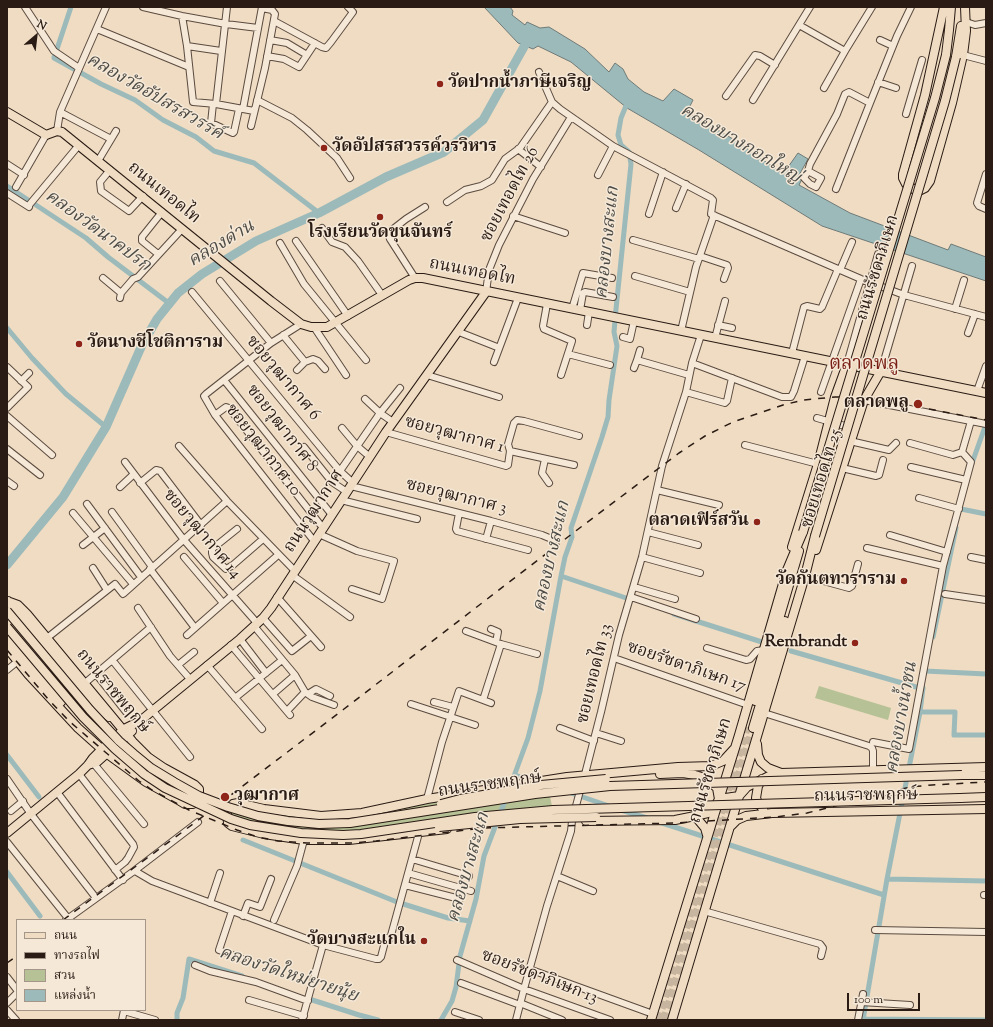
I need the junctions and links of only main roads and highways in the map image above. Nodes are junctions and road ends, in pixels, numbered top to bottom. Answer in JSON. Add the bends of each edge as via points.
{"nodes":[{"id":1,"x":944,"y":7,"type":"edge"},
{"id":2,"x":950,"y":7,"type":"edge"},
{"id":3,"x":964,"y":7,"type":"edge"},
{"id":4,"x":959,"y":56,"type":"junction"},
{"id":5,"x":7,"y":112,"type":"edge"},
{"id":6,"x":486,"y":292,"type":"junction"},
{"id":7,"x":847,"y":364,"type":"junction"},
{"id":8,"x":881,"y":371,"type":"junction"},
{"id":9,"x":986,"y":393,"type":"edge"},
{"id":10,"x":803,"y":532,"type":"junction"},
{"id":11,"x":815,"y":536,"type":"junction"},
{"id":12,"x":787,"y":570,"type":"junction"},
{"id":13,"x":805,"y":575,"type":"junction"},
{"id":14,"x":7,"y":601,"type":"edge"},
{"id":15,"x":7,"y":612,"type":"edge"},
{"id":16,"x":7,"y":627,"type":"edge"},
{"id":17,"x":7,"y":638,"type":"edge"},
{"id":18,"x":45,"y":641,"type":"junction"},
{"id":19,"x":7,"y":648,"type":"edge"},
{"id":20,"x":116,"y":721,"type":"junction"},
{"id":21,"x":136,"y":724,"type":"junction"},
{"id":22,"x":752,"y":730,"type":"junction"},
{"id":23,"x":126,"y":732,"type":"junction"},
{"id":24,"x":133,"y":742,"type":"junction"},
{"id":25,"x":101,"y":749,"type":"junction"},
{"id":26,"x":734,"y":749,"type":"junction"},
{"id":27,"x":115,"y":759,"type":"junction"},
{"id":28,"x":93,"y":762,"type":"junction"},
{"id":29,"x":711,"y":766,"type":"junction"},
{"id":30,"x":986,"y":768,"type":"edge"},
{"id":31,"x":781,"y":773,"type":"junction"},
{"id":32,"x":660,"y":774,"type":"junction"},
{"id":33,"x":986,"y":775,"type":"edge"},
{"id":34,"x":764,"y":778,"type":"junction"},
{"id":35,"x":739,"y":796,"type":"junction"},
{"id":36,"x":986,"y":797,"type":"edge"},
{"id":37,"x":719,"y":799,"type":"junction"},
{"id":38,"x":763,"y":809,"type":"junction"},
{"id":39,"x":986,"y":810,"type":"edge"},
{"id":40,"x":772,"y":813,"type":"junction"},
{"id":41,"x":395,"y":816,"type":"junction"},
{"id":42,"x":695,"y":816,"type":"junction"},
{"id":43,"x":730,"y":827,"type":"junction"},
{"id":44,"x":381,"y":831,"type":"junction"},
{"id":45,"x":7,"y":833,"type":"edge"},
{"id":46,"x":707,"y":835,"type":"junction"},
{"id":47,"x":652,"y":1017,"type":"edge"},
{"id":48,"x":672,"y":1020,"type":"edge"}],
"edges":[{"from":1,"to":4,"type":"main road","via":[[928,82],[903,174],[906,184],[915,190],[926,188],[930,181],[952,103]]},
{"from":2,"to":10,"type":"main road","name":"ถนนรัชดาภิเษก","bridge":true,"via":[[946,55],[935,98]]},
{"from":3,"to":4,"type":"main road","name":"ถนนรัชดาภิเษก"},
{"from":3,"to":4,"type":"main road","via":[[966,22]]},
{"from":4,"to":11,"type":"main road","name":"ถนนรัชดาภิเษก","bridge":true},
{"from":5,"to":6,"type":"main road","name":"ถนนเทอดไท","via":[[46,135],[56,130],[62,132],[301,324],[327,327],[415,278]]},
{"from":6,"to":7,"type":"main road","name":"ถนนเทอดไท"},
{"from":6,"to":21,"type":"main road","name":"ถนนวุฒากาศ","via":[[386,432],[258,622]]},
{"from":7,"to":8,"type":"main road","name":"ถนนเทอดไท"},
{"from":7,"to":12,"type":"main road","via":[[835,397]]},
{"from":8,"to":9,"type":"main road","name":"ถนนเทอดไท"},
{"from":8,"to":13,"type":"main road","name":"ซอยเทอดไท 25","via":[[864,400],[819,542]]},
{"from":10,"to":12,"type":"main road","name":"ถนนรัชดาภิเษก"},
{"from":10,"to":22,"type":"main road","name":"ถนนรัชดาภิเษก"},
{"from":11,"to":13,"type":"main road","name":"ถนนรัชดาภิเษก"},
{"from":11,"to":22,"type":"main road","name":"ถนนรัชดาภิเษก","via":[[802,568]]},
{"from":12,"to":26,"type":"main road","name":"ถนนรัชดาภิเษก"},
{"from":13,"to":22,"type":"main road","name":"ถนนรัชดาภิเษก","via":[[764,713]]},
{"from":14,"to":18,"type":"main road"},
{"from":15,"to":41,"type":"main road","name":"ถนนราชพฤกษ์","bridge":true,"via":[[119,741],[150,768],[199,796],[258,816],[288,821],[350,823]]},
{"from":16,"to":44,"type":"main road","name":"ถนนราชพฤกษ์","bridge":true,"via":[[83,718],[139,770],[165,788],[231,819],[250,825],[321,834],[343,835]]},
{"from":17,"to":25,"type":"main road"},
{"from":18,"to":20,"type":"main road","name":"ถนนราชพฤกษ์","via":[[85,683]]},
{"from":18,"to":20,"type":"main road","via":[[96,706]]},
{"from":19,"to":25,"type":"main road","name":"ถนนราชพฤกษ์"},
{"from":20,"to":21,"type":"main road"},
{"from":20,"to":23,"type":"main road","name":"ถนนราชพฤกษ์"},
{"from":21,"to":23,"type":"main road","name":"ถนนวุฒากาศ"},
{"from":21,"to":24,"type":"main road"},
{"from":22,"to":31,"type":"main road","via":[[761,762]]},
{"from":22,"to":35,"type":"main road","name":"ถนนรัชดาภิเษก"},
{"from":23,"to":24,"type":"main road","name":"ถนนราชพฤกษ์"},
{"from":23,"to":25,"type":"main road","name":"ถนนวุฒากาศ"},
{"from":24,"to":27,"type":"main road","name":"ถนนราชพฤกษ์","via":[[164,768],[195,785],[200,796],[197,800],[193,804],[185,804],[146,782]]},
{"from":25,"to":27,"type":"main road","name":"ถนนราชพฤกษ์"},
{"from":25,"to":28,"type":"main road","name":"ถนนวุฒากาศ"},
{"from":25,"to":28,"type":"main road","via":[[95,752]]},
{"from":26,"to":29,"type":"main road","name":"ถนนราชพฤกษ์","via":[[727,758]]},
{"from":26,"to":37,"type":"main road","name":"ถนนรัชดาภิเษก"},
{"from":27,"to":28,"type":"main road"},
{"from":28,"to":45,"type":"main road","name":"ถนนวุฒากาศ"},
{"from":29,"to":32,"type":"main road"},
{"from":29,"to":42,"type":"main road","name":"ถนนราชพฤกษ์","via":[[584,775],[427,799],[362,812],[321,816],[238,803],[228,808],[226,817],[232,826],[264,834],[304,840],[349,840],[471,826],[572,821],[675,820]]},
{"from":30,"to":31,"type":"main road","name":"ถนนราชพฤกษ์"},
{"from":31,"to":34,"type":"main road","name":"ถนนราชพฤกษ์"},
{"from":32,"to":37,"type":"main road","via":[[689,774],[705,778],[717,788]]},
{"from":32,"to":41,"type":"main road","bridge":true,"via":[[541,785],[460,799]]},
{"from":33,"to":41,"type":"main road","name":"ถนนราชพฤกษ์","bridge":true,"via":[[610,786],[535,794]]},
{"from":34,"to":35,"type":"main road","name":"ถนนราชพฤกษ์","via":[[747,787]]},
{"from":34,"to":38,"type":"main road","via":[[758,786],[756,798]]},
{"from":35,"to":37,"type":"main road"},
{"from":35,"to":38,"type":"main road","name":"ถนนราชพฤกษ์","via":[[745,804]]},
{"from":35,"to":43,"type":"main road","name":"ถนนรัชดาภิเษก"},
{"from":36,"to":44,"type":"main road","name":"ถนนราชพฤกษ์","bridge":true,"via":[[545,810]]},
{"from":37,"to":42,"type":"main road","via":[[708,813]]},
{"from":37,"to":46,"type":"main road","name":"ถนนรัชดาภิเษก"},
{"from":38,"to":40,"type":"main road","name":"ถนนราชพฤกษ์"},
{"from":39,"to":40,"type":"main road","name":"ถนนราชพฤกษ์"},
{"from":40,"to":43,"type":"main road","via":[[746,816]]},
{"from":42,"to":44,"type":"main road","bridge":true,"via":[[520,819]]},
{"from":42,"to":46,"type":"main road","via":[[705,828]]},
{"from":43,"to":48,"type":"main road","name":"ถนนรัชดาภิเษก"},
{"from":46,"to":47,"type":"main road","name":"ถนนรัชดาภิเษก"}]}
